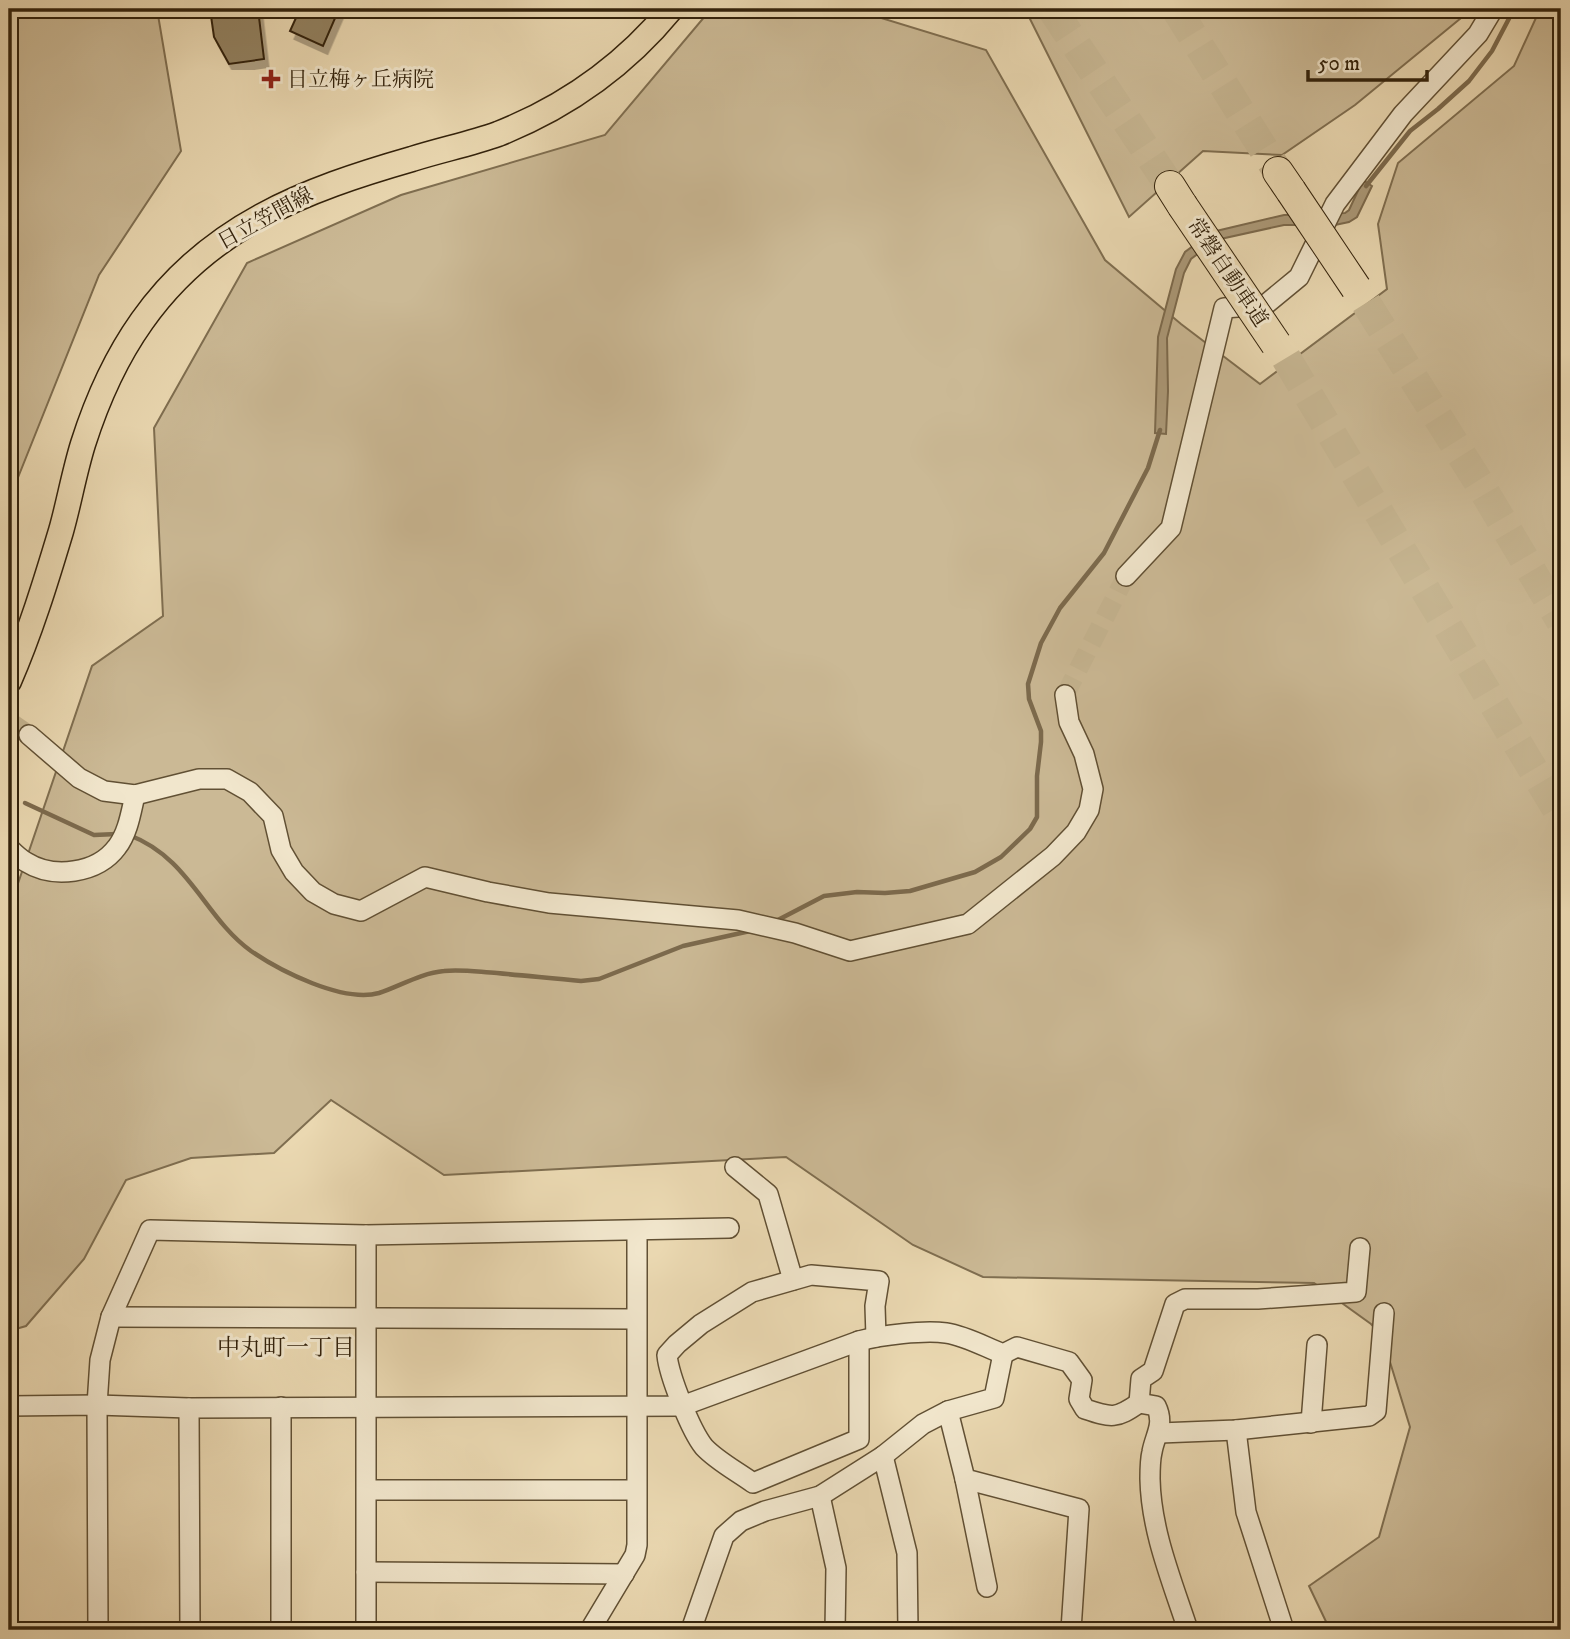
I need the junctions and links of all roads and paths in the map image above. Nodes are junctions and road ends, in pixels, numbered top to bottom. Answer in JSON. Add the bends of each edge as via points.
{"nodes":[{"id":1,"x":671,"y":9,"type":"edge"},
{"id":2,"x":1493,"y":9,"type":"edge"},
{"id":3,"x":1284,"y":181,"type":"tunnel mouth"},
{"id":4,"x":1176,"y":196,"type":"tunnel mouth"},
{"id":5,"x":1361,"y":296,"type":"tunnel mouth"},
{"id":6,"x":1281,"y":351,"type":"tunnel mouth"},
{"id":7,"x":1126,"y":576,"type":"tunnel mouth"},
{"id":8,"x":9,"y":681,"type":"edge"},
{"id":9,"x":1065,"y":695,"type":"tunnel mouth"},
{"id":10,"x":29,"y":735,"type":"tunnel mouth"},
{"id":11,"x":135,"y":795,"type":"junction"},
{"id":12,"x":9,"y":848,"type":"edge"},
{"id":13,"x":735,"y":1167,"type":"dead end"},
{"id":14,"x":729,"y":1228,"type":"dead end"},
{"id":15,"x":636,"y":1231,"type":"junction"},
{"id":16,"x":366,"y":1235,"type":"junction"},
{"id":17,"x":1360,"y":1248,"type":"dead end"},
{"id":18,"x":793,"y":1280,"type":"junction"},
{"id":19,"x":1384,"y":1313,"type":"dead end"},
{"id":20,"x":111,"y":1317,"type":"junction"},
{"id":21,"x":367,"y":1318,"type":"junction"},
{"id":22,"x":635,"y":1319,"type":"junction"},
{"id":23,"x":868,"y":1339,"type":"junction"},
{"id":24,"x":1318,"y":1346,"type":"dead end"},
{"id":25,"x":1003,"y":1354,"type":"junction"},
{"id":26,"x":1139,"y":1403,"type":"junction"},
{"id":27,"x":97,"y":1405,"type":"junction"},
{"id":28,"x":9,"y":1406,"type":"edge"},
{"id":29,"x":367,"y":1406,"type":"junction"},
{"id":30,"x":682,"y":1406,"type":"junction"},
{"id":31,"x":281,"y":1407,"type":"junction"},
{"id":32,"x":636,"y":1407,"type":"junction"},
{"id":33,"x":189,"y":1408,"type":"junction"},
{"id":34,"x":948,"y":1411,"type":"junction"},
{"id":35,"x":1311,"y":1423,"type":"junction"},
{"id":36,"x":1236,"y":1430,"type":"junction"},
{"id":37,"x":1160,"y":1433,"type":"junction"},
{"id":38,"x":883,"y":1456,"type":"junction"},
{"id":39,"x":965,"y":1479,"type":"junction"},
{"id":40,"x":367,"y":1490,"type":"junction"},
{"id":41,"x":636,"y":1490,"type":"junction"},
{"id":42,"x":820,"y":1496,"type":"junction"},
{"id":43,"x":366,"y":1572,"type":"junction"},
{"id":44,"x":624,"y":1574,"type":"junction"},
{"id":45,"x":987,"y":1587,"type":"dead end"},
{"id":46,"x":98,"y":1630,"type":"edge"},
{"id":47,"x":191,"y":1630,"type":"edge"},
{"id":48,"x":281,"y":1630,"type":"edge"},
{"id":49,"x":366,"y":1630,"type":"edge"},
{"id":50,"x":590,"y":1630,"type":"edge"},
{"id":51,"x":691,"y":1630,"type":"edge"},
{"id":52,"x":835,"y":1630,"type":"edge"},
{"id":53,"x":908,"y":1630,"type":"edge"},
{"id":54,"x":1071,"y":1630,"type":"edge"},
{"id":55,"x":1188,"y":1630,"type":"edge"},
{"id":56,"x":1284,"y":1630,"type":"edge"}],
"edges":[{"from":1,"to":8,"type":"main road","name":"日立笠間線","via":[[622,60],[557,107],[496,135],[287,201],[216,243],[184,272],[142,321],[99,398],[61,530]]},
{"from":2,"to":7,"type":"street","via":[[1478,34],[1403,114],[1335,204],[1298,277],[1265,305],[1224,308],[1171,528]]},
{"from":3,"to":5,"type":"highway","bridge":true},
{"from":4,"to":6,"type":"highway","name":"常磐自動車道","bridge":true},
{"from":9,"to":11,"type":"street","via":[[1069,722],[1093,789],[1089,810],[1076,832],[1054,856],[968,924],[850,951],[738,920],[549,903],[425,877],[361,911],[313,892],[281,850],[273,816],[250,792],[226,779],[199,779]]},
{"from":10,"to":11,"type":"street","via":[[79,778],[104,791]]},
{"from":11,"to":12,"type":"street","via":[[117,848],[93,866],[48,872],[26,863]]},
{"from":13,"to":18,"type":"street","via":[[768,1194]]},
{"from":14,"to":15,"type":"street"},
{"from":15,"to":16,"type":"street"},
{"from":15,"to":22,"type":"street"},
{"from":16,"to":20,"type":"street","via":[[150,1230]]},
{"from":16,"to":21,"type":"street"},
{"from":17,"to":26,"type":"street","via":[[1356,1292],[1185,1299],[1175,1304],[1153,1371],[1141,1379]]},
{"from":18,"to":23,"type":"street","via":[[811,1275],[879,1281]]},
{"from":18,"to":30,"type":"street","via":[[752,1292],[701,1324],[667,1355]]},
{"from":19,"to":35,"type":"street","via":[[1376,1411],[1369,1416]]},
{"from":20,"to":21,"type":"street"},
{"from":20,"to":27,"type":"street","via":[[100,1360]]},
{"from":21,"to":22,"type":"street"},
{"from":21,"to":29,"type":"street"},
{"from":22,"to":32,"type":"street"},
{"from":23,"to":25,"type":"street","via":[[944,1332]]},
{"from":23,"to":30,"type":"street"},
{"from":23,"to":30,"type":"street","via":[[859,1439],[753,1483],[704,1446]]},
{"from":24,"to":35,"type":"street"},
{"from":25,"to":26,"type":"street","via":[[1017,1348],[1069,1362],[1082,1380],[1080,1399],[1085,1409],[1110,1417]]},
{"from":25,"to":34,"type":"street","via":[[994,1398]]},
{"from":26,"to":37,"type":"street","via":[[1156,1406]]},
{"from":27,"to":28,"type":"street"},
{"from":27,"to":33,"type":"street"},
{"from":27,"to":46,"type":"street"},
{"from":29,"to":31,"type":"street"},
{"from":29,"to":32,"type":"street"},
{"from":29,"to":40,"type":"street"},
{"from":30,"to":32,"type":"street"},
{"from":31,"to":33,"type":"street"},
{"from":31,"to":48,"type":"street"},
{"from":32,"to":41,"type":"street"},
{"from":33,"to":47,"type":"street"},
{"from":34,"to":38,"type":"street","via":[[923,1424]]},
{"from":34,"to":39,"type":"street"},
{"from":35,"to":36,"type":"street"},
{"from":36,"to":37,"type":"street"},
{"from":36,"to":56,"type":"street","via":[[1246,1512]]},
{"from":37,"to":55,"type":"street","via":[[1152,1451],[1150,1480],[1158,1539]]},
{"from":38,"to":42,"type":"street"},
{"from":38,"to":53,"type":"street","via":[[907,1553]]},
{"from":39,"to":45,"type":"street"},
{"from":39,"to":54,"type":"street","via":[[1079,1509]]},
{"from":40,"to":41,"type":"street"},
{"from":40,"to":43,"type":"street"},
{"from":41,"to":44,"type":"street","via":[[637,1545]]},
{"from":42,"to":51,"type":"street","via":[[765,1511],[741,1521],[724,1536]]},
{"from":42,"to":52,"type":"street","via":[[836,1569]]},
{"from":43,"to":44,"type":"street"},
{"from":43,"to":49,"type":"street"},
{"from":44,"to":50,"type":"street"}]}
